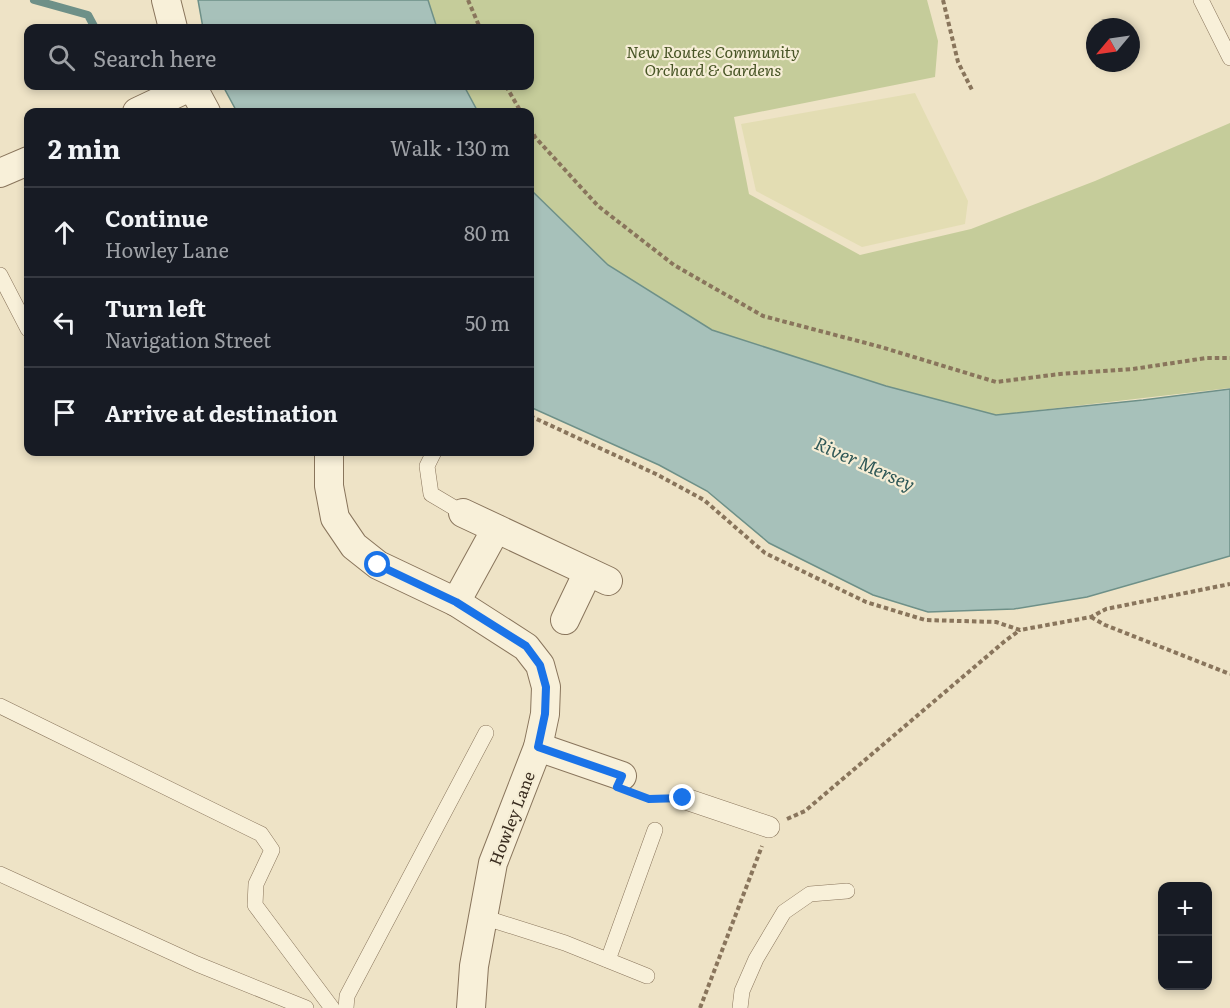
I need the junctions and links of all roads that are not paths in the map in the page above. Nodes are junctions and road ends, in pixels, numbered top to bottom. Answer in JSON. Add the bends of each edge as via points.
{"nodes":[{"id":1,"x":165,"y":0,"type":"edge"},
{"id":2,"x":1201,"y":0,"type":"edge"},
{"id":3,"x":172,"y":24,"type":"edge"},
{"id":4,"x":1230,"y":58,"type":"edge"},
{"id":5,"x":184,"y":90,"type":"edge"},
{"id":6,"x":194,"y":90,"type":"edge"},
{"id":7,"x":145,"y":108,"type":"edge"},
{"id":8,"x":204,"y":108,"type":"edge"},
{"id":9,"x":24,"y":163,"type":"edge"},
{"id":10,"x":0,"y":173,"type":"edge"},
{"id":11,"x":0,"y":275,"type":"edge"},
{"id":12,"x":24,"y":319,"type":"edge"},
{"id":13,"x":329,"y":456,"type":"edge"},
{"id":14,"x":432,"y":456,"type":"edge"},
{"id":15,"x":463,"y":513,"type":"joint"},
{"id":16,"x":496,"y":529,"type":"junction"},
{"id":17,"x":456,"y":602,"type":"junction"},
{"id":18,"x":565,"y":620,"type":"dead end"},
{"id":19,"x":0,"y":706,"type":"edge"},
{"id":20,"x":486,"y":733,"type":"dead end"},
{"id":21,"x":538,"y":747,"type":"junction"},
{"id":22,"x":622,"y":776,"type":"road end"},
{"id":23,"x":683,"y":798,"type":"road end"},
{"id":24,"x":769,"y":827,"type":"road end"},
{"id":25,"x":655,"y":830,"type":"dead end"},
{"id":26,"x":0,"y":874,"type":"edge"},
{"id":27,"x":847,"y":891,"type":"dead end"},
{"id":28,"x":483,"y":917,"type":"junction"},
{"id":29,"x":608,"y":960,"type":"junction"},
{"id":30,"x":647,"y":976,"type":"dead end"},
{"id":31,"x":306,"y":1008,"type":"edge"},
{"id":32,"x":332,"y":1008,"type":"edge"},
{"id":33,"x":346,"y":1008,"type":"edge"},
{"id":34,"x":471,"y":1008,"type":"edge"},
{"id":35,"x":740,"y":1008,"type":"edge"}],
"edges":[{"from":1,"to":3,"type":"street"},
{"from":2,"to":4,"type":"lane"},
{"from":5,"to":7,"type":"street"},
{"from":6,"to":8,"type":"street"},
{"from":9,"to":10,"type":"street"},
{"from":11,"to":12,"type":"lane"},
{"from":13,"to":17,"type":"street","name":"Howley Lane","via":[[335,518],[354,546],[378,565]]},
{"from":14,"to":15,"type":"lane","via":[[427,466],[431,494]]},
{"from":15,"to":16,"type":"street"},
{"from":16,"to":17,"type":"street"},
{"from":16,"to":18,"type":"street","via":[[598,576]]},
{"from":17,"to":21,"type":"street","name":"Howley Lane","via":[[526,646],[540,665],[546,687]]},
{"from":19,"to":32,"type":"lane","via":[[261,834],[272,850],[256,884],[255,905]]},
{"from":20,"to":33,"type":"lane","via":[[347,996]]},
{"from":21,"to":22,"type":"street"},
{"from":21,"to":28,"type":"street","name":"Howley Lane","via":[[493,863]]},
{"from":23,"to":24,"type":"street"},
{"from":25,"to":29,"type":"lane"},
{"from":26,"to":31,"type":"lane","via":[[197,964]]},
{"from":27,"to":35,"type":"lane","via":[[810,894],[784,912],[756,959],[742,991]]},
{"from":28,"to":29,"type":"lane"},
{"from":28,"to":34,"type":"street","name":"Howley Lane"},
{"from":29,"to":30,"type":"lane"}]}
